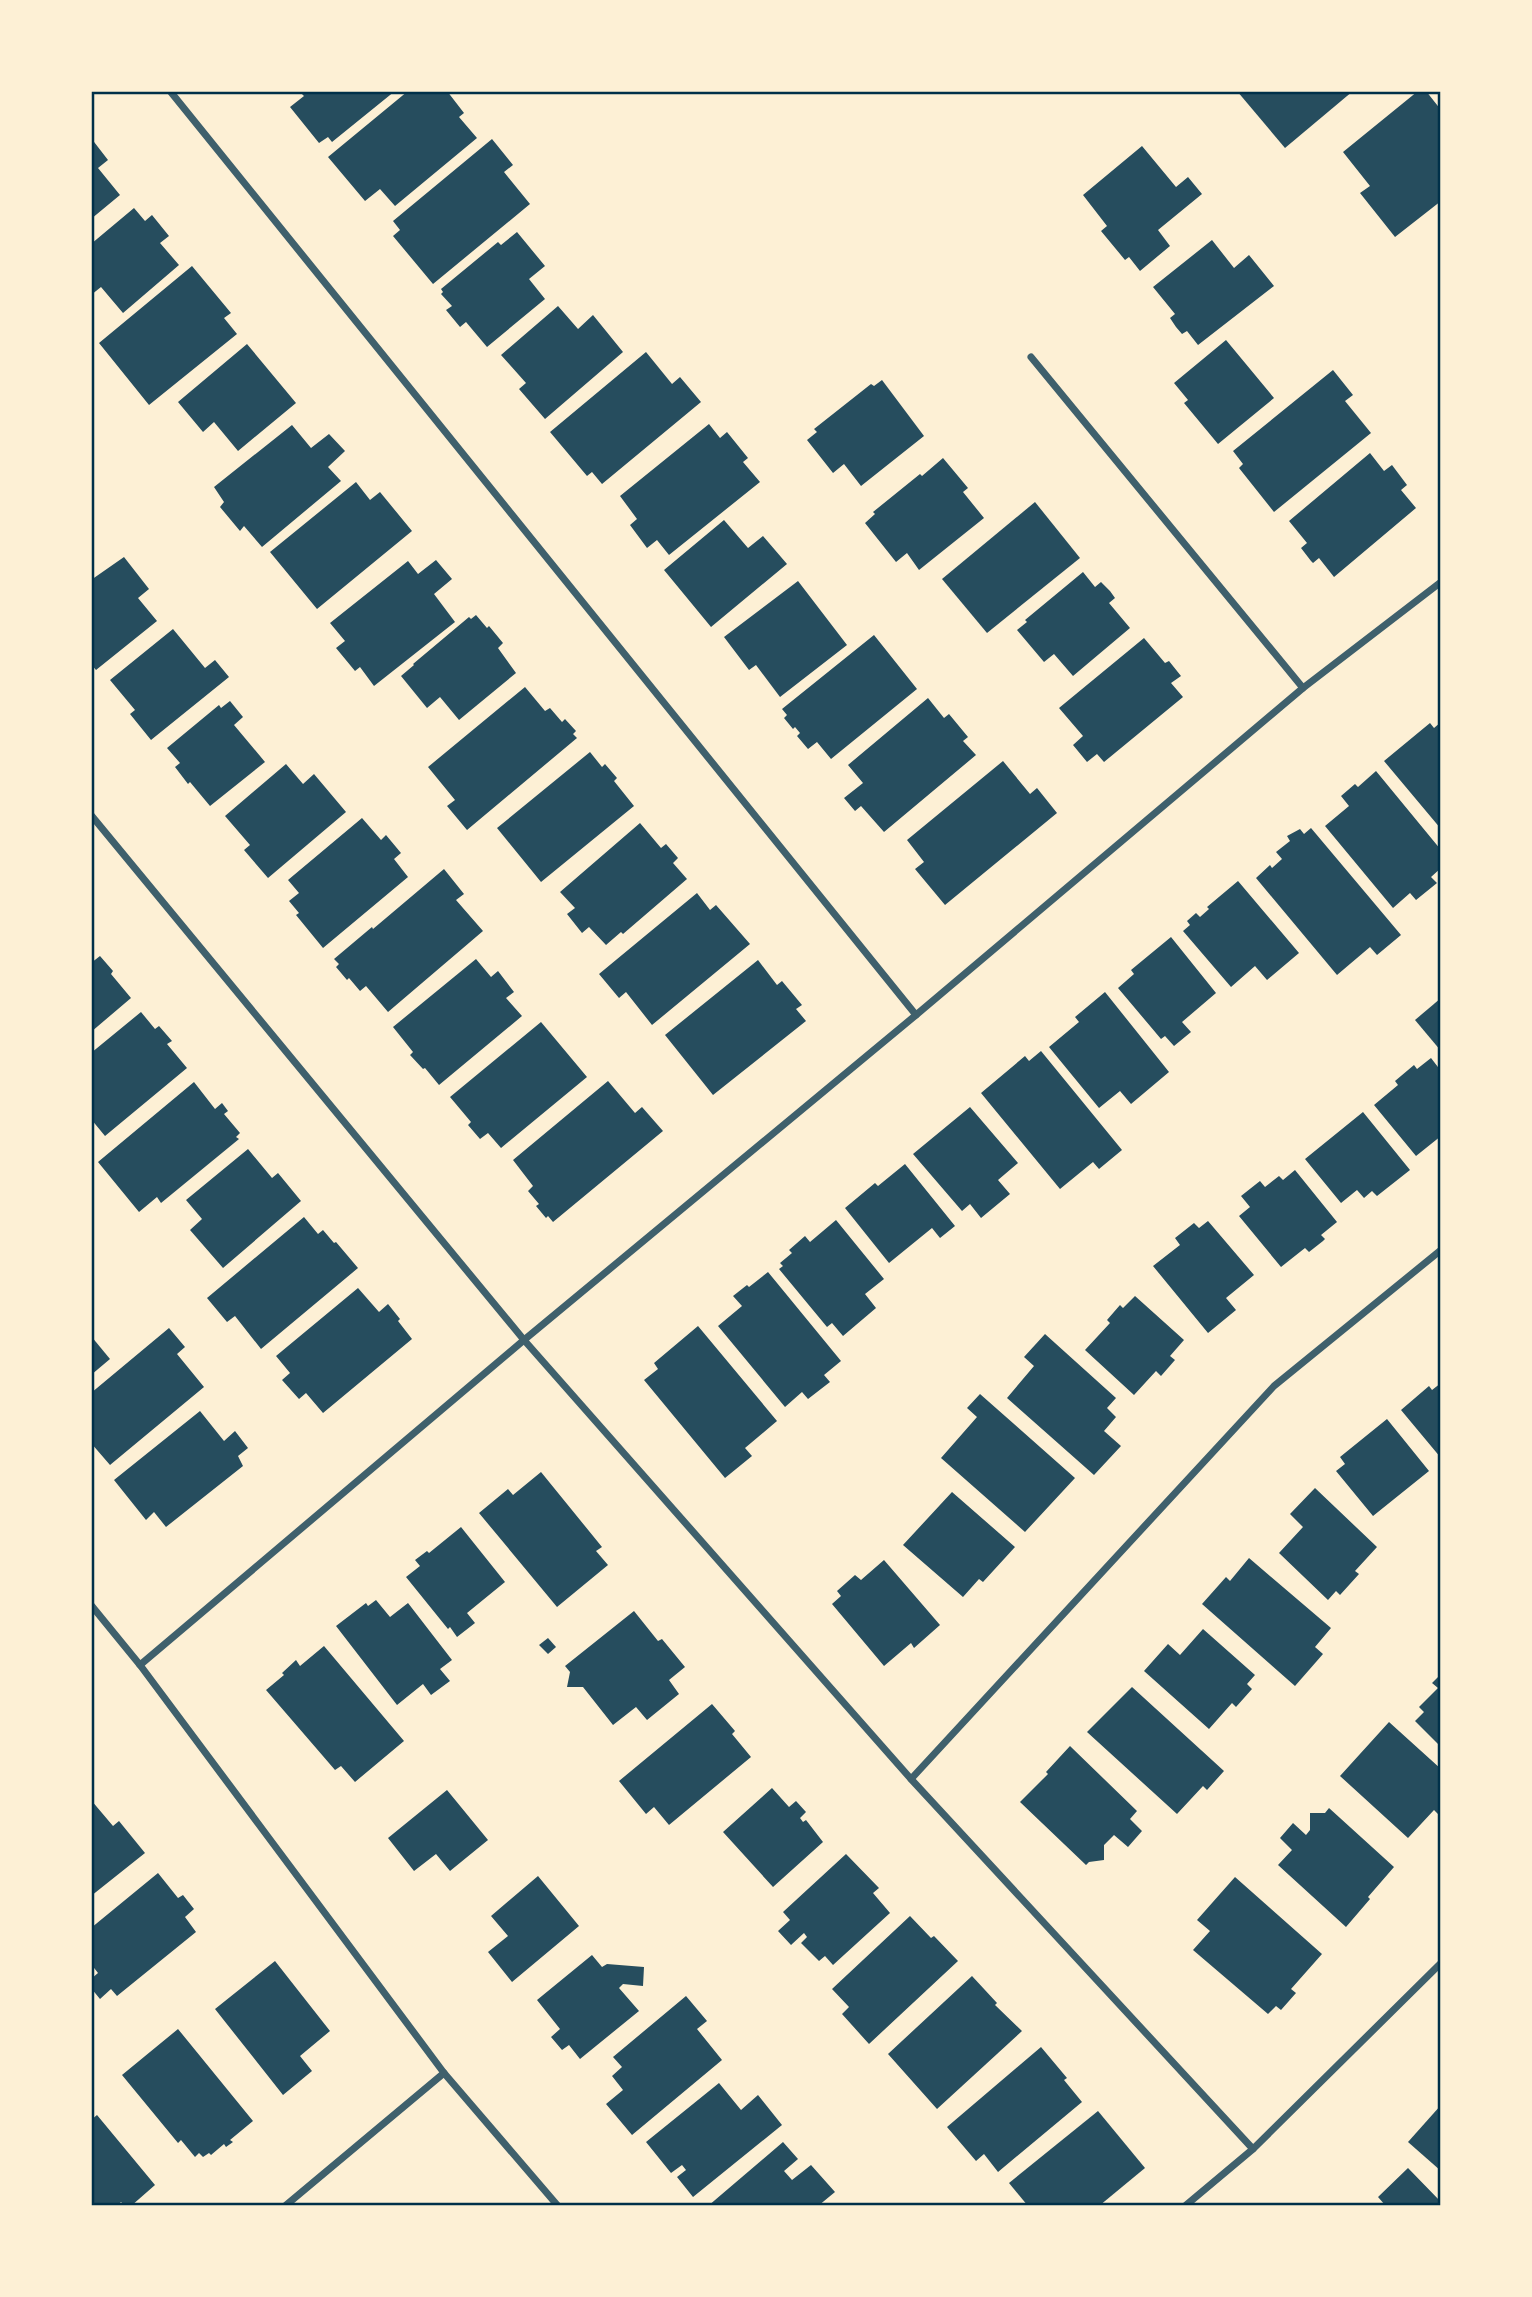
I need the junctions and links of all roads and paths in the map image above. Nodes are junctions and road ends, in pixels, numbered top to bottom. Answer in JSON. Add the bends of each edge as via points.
{"nodes":[{"id":1,"x":170,"y":91,"type":"edge"},
{"id":2,"x":1031,"y":356,"type":"dead end"},
{"id":3,"x":1441,"y":582,"type":"edge"},
{"id":4,"x":1303,"y":688,"type":"junction"},
{"id":5,"x":91,"y":815,"type":"edge"},
{"id":6,"x":916,"y":1015,"type":"junction"},
{"id":7,"x":1441,"y":1250,"type":"edge"},
{"id":8,"x":524,"y":1340,"type":"junction"},
{"id":9,"x":91,"y":1605,"type":"edge"},
{"id":10,"x":140,"y":1665,"type":"junction"},
{"id":11,"x":911,"y":1779,"type":"junction"},
{"id":12,"x":1441,"y":1963,"type":"edge"},
{"id":13,"x":444,"y":2073,"type":"junction"},
{"id":14,"x":1253,"y":2149,"type":"junction"},
{"id":15,"x":285,"y":2206,"type":"edge"},
{"id":16,"x":558,"y":2206,"type":"edge"},
{"id":17,"x":1185,"y":2206,"type":"edge"}],
"edges":[{"from":1,"to":6,"type":"street"},
{"from":2,"to":4,"type":"street"},
{"from":3,"to":4,"type":"street"},
{"from":4,"to":6,"type":"street"},
{"from":5,"to":8,"type":"street"},
{"from":6,"to":8,"type":"street"},
{"from":7,"to":11,"type":"street","via":[[1274,1386]]},
{"from":8,"to":10,"type":"street"},
{"from":8,"to":11,"type":"street"},
{"from":9,"to":10,"type":"street"},
{"from":10,"to":13,"type":"street"},
{"from":11,"to":14,"type":"street"},
{"from":12,"to":14,"type":"street"},
{"from":13,"to":15,"type":"street"},
{"from":13,"to":16,"type":"street"},
{"from":14,"to":17,"type":"street"}]}
